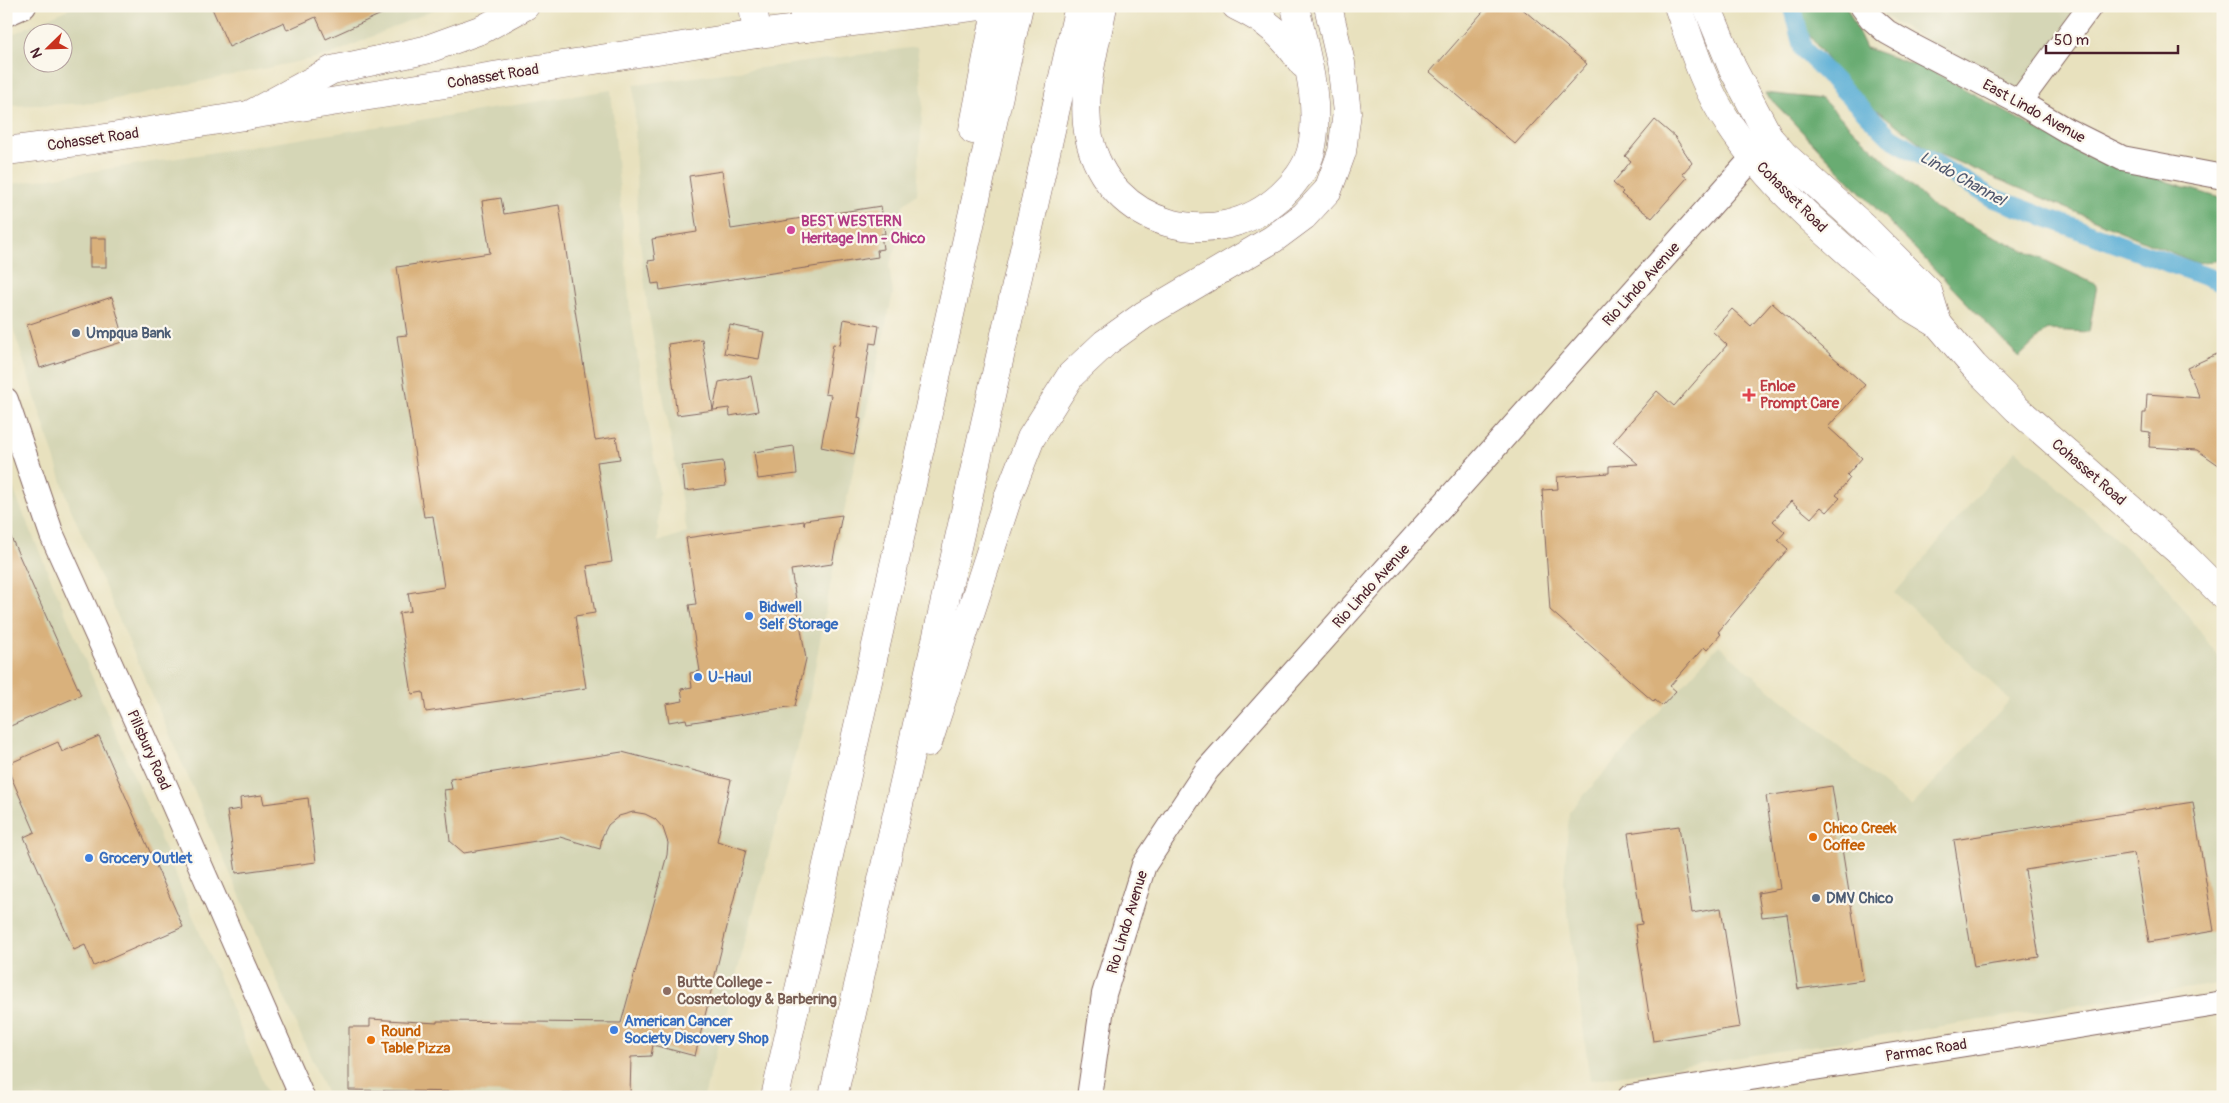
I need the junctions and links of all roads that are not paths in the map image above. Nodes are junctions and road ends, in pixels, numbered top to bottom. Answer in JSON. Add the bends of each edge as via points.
{"nodes":[{"id":1,"x":24,"y":6,"type":"edge"},
{"id":2,"x":525,"y":6,"type":"edge"},
{"id":3,"x":753,"y":6,"type":"edge"},
{"id":4,"x":997,"y":6,"type":"edge"},
{"id":5,"x":1019,"y":6,"type":"edge"},
{"id":6,"x":1079,"y":6,"type":"edge"},
{"id":7,"x":1103,"y":6,"type":"edge"},
{"id":8,"x":1236,"y":6,"type":"edge"},
{"id":9,"x":1295,"y":6,"type":"edge"},
{"id":10,"x":1328,"y":6,"type":"edge"},
{"id":11,"x":1678,"y":6,"type":"edge"},
{"id":12,"x":1707,"y":6,"type":"edge"},
{"id":13,"x":1862,"y":6,"type":"edge"},
{"id":14,"x":2090,"y":6,"type":"edge"},
{"id":15,"x":969,"y":8,"type":"edge"},
{"id":16,"x":925,"y":9,"type":"edge"},
{"id":17,"x":6,"y":14,"type":"edge"},
{"id":18,"x":804,"y":17,"type":"edge"},
{"id":19,"x":757,"y":34,"type":"junction"},
{"id":20,"x":1308,"y":71,"type":"junction"},
{"id":21,"x":2018,"y":102,"type":"junction"},
{"id":22,"x":247,"y":116,"type":"junction"},
{"id":23,"x":1762,"y":148,"type":"junction"},
{"id":24,"x":6,"y":151,"type":"edge"},
{"id":25,"x":2223,"y":177,"type":"edge"},
{"id":26,"x":948,"y":318,"type":"junction"},
{"id":27,"x":6,"y":400,"type":"edge"},
{"id":28,"x":2223,"y":594,"type":"edge"},
{"id":29,"x":906,"y":771,"type":"junction"},
{"id":30,"x":2223,"y":1003,"type":"edge"},
{"id":31,"x":302,"y":1097,"type":"edge"},
{"id":32,"x":775,"y":1097,"type":"edge"},
{"id":33,"x":833,"y":1097,"type":"edge"},
{"id":34,"x":1089,"y":1097,"type":"edge"},
{"id":35,"x":1630,"y":1097,"type":"edge"}],
"edges":[{"from":1,"to":17,"type":"street"},
{"from":2,"to":22,"type":"main road","via":[[482,29],[425,50],[332,70]]},
{"from":3,"to":19,"type":"main road"},
{"from":4,"to":26,"type":"main road","via":[[949,254]]},
{"from":5,"to":26,"type":"main road"},
{"from":6,"to":29,"type":"main road"},
{"from":7,"to":20,"type":"main road","via":[[1086,96],[1089,138],[1101,169],[1121,197],[1151,217],[1172,225],[1205,228],[1235,223],[1268,208],[1293,185],[1310,154],[1315,130],[1314,96]]},
{"from":8,"to":20,"type":"main road","via":[[1257,16],[1285,38]]},
{"from":9,"to":20,"type":"main road"},
{"from":10,"to":29,"type":"main road","via":[[1341,63],[1347,112],[1342,152],[1328,190],[1304,216],[1144,315],[1104,343],[1071,374],[1030,438],[927,747]]},
{"from":11,"to":23,"type":"main road","name":"Cohasset Road","via":[[1717,104],[1728,123]]},
{"from":12,"to":23,"type":"main road","name":"Cohasset Road"},
{"from":13,"to":21,"type":"street","name":"East Lindo Avenue","via":[[1887,32]]},
{"from":14,"to":21,"type":"street"},
{"from":15,"to":16,"type":"main road","name":"Cohasset Road"},
{"from":16,"to":18,"type":"main road","name":"Cohasset Road"},
{"from":18,"to":19,"type":"main road","name":"Cohasset Road"},
{"from":19,"to":22,"type":"main road","name":"Cohasset Road"},
{"from":21,"to":25,"type":"street","name":"East Lindo Avenue","via":[[2122,158]]},
{"from":22,"to":24,"type":"main road","name":"Cohasset Road"},
{"from":23,"to":28,"type":"main road","name":"Cohasset Road","via":[[1799,209],[1913,309],[1938,324],[2016,409]]},
{"from":23,"to":34,"type":"street","name":"Rio Lindo Avenue","via":[[1207,770],[1144,864],[1104,994]]},
{"from":26,"to":32,"type":"main road"},
{"from":27,"to":31,"type":"street","name":"Pillsbury Road","via":[[52,535]]},
{"from":29,"to":33,"type":"main road"},
{"from":30,"to":35,"type":"street","name":"Parmac Road"}]}
